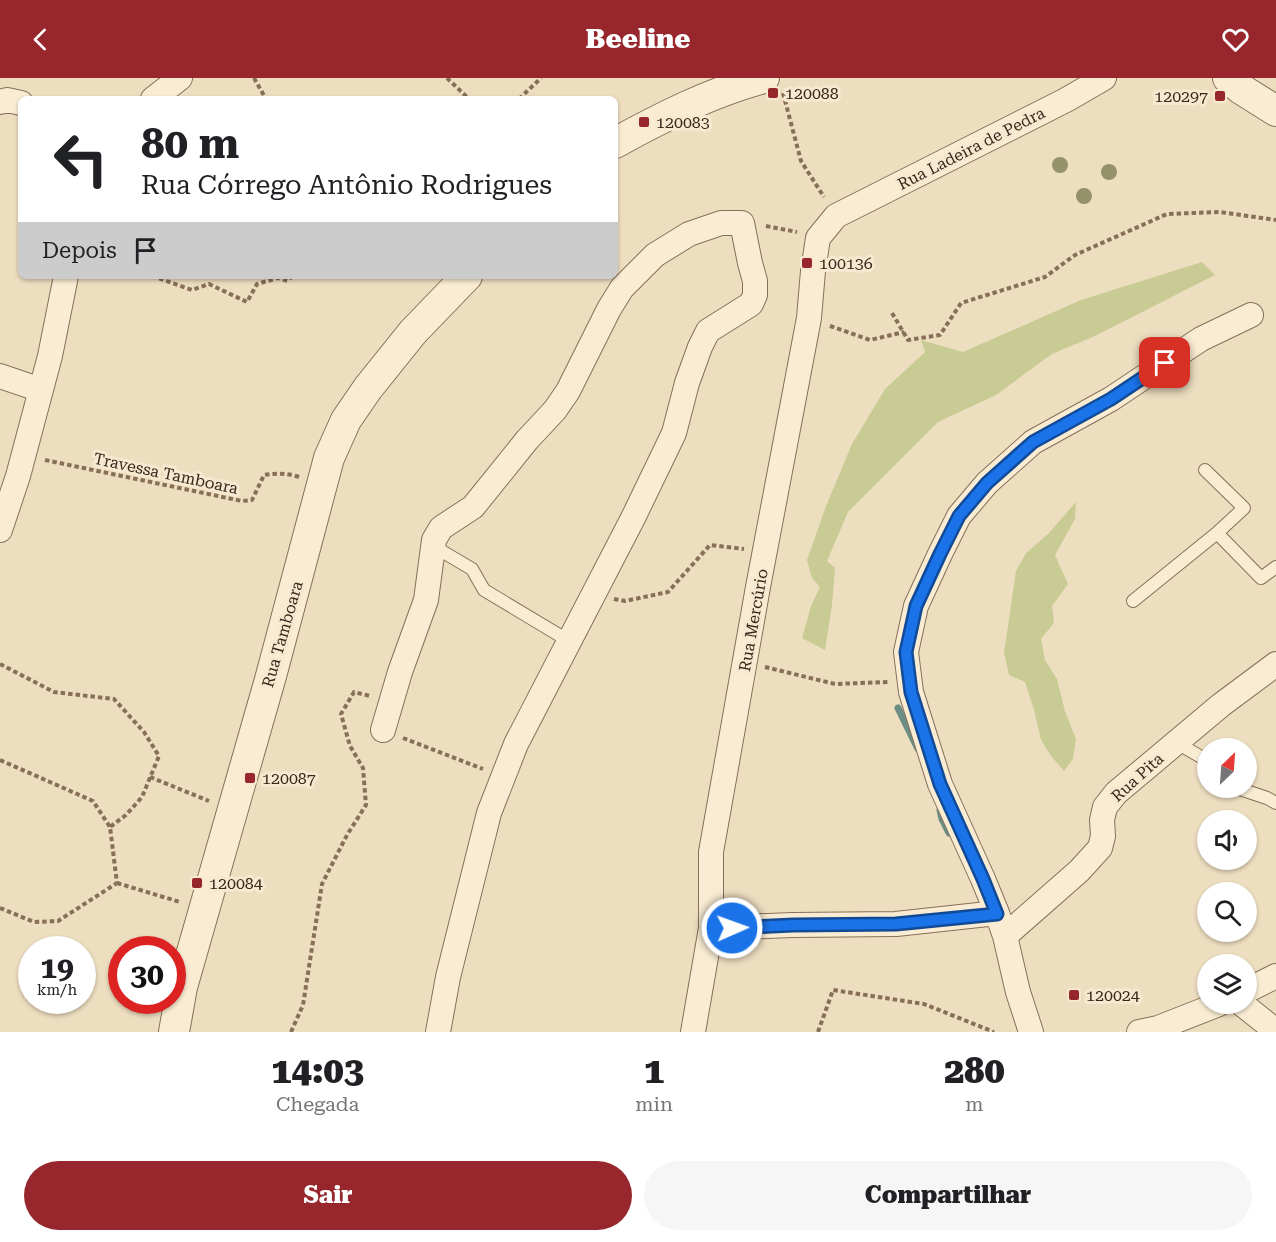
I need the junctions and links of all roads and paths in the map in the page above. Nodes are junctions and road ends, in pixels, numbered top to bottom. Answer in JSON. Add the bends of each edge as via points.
{"nodes":[{"id":1,"x":180,"y":78,"type":"edge"},
{"id":2,"x":254,"y":78,"type":"edge"},
{"id":3,"x":447,"y":78,"type":"edge"},
{"id":4,"x":541,"y":78,"type":"edge"},
{"id":5,"x":1104,"y":78,"type":"edge"},
{"id":6,"x":1228,"y":78,"type":"edge"},
{"id":7,"x":773,"y":83,"type":"edge"},
{"id":8,"x":157,"y":96,"type":"edge"},
{"id":9,"x":264,"y":96,"type":"edge"},
{"id":10,"x":466,"y":96,"type":"edge"},
{"id":11,"x":522,"y":96,"type":"edge"},
{"id":12,"x":0,"y":102,"type":"edge"},
{"id":13,"x":18,"y":102,"type":"edge"},
{"id":14,"x":1276,"y":111,"type":"edge"},
{"id":15,"x":618,"y":141,"type":"edge"},
{"id":16,"x":836,"y":216,"type":"junction"},
{"id":17,"x":1276,"y":220,"type":"edge"},
{"id":18,"x":742,"y":223,"type":"junction"},
{"id":19,"x":818,"y":238,"type":"junction"},
{"id":20,"x":65,"y":279,"type":"edge"},
{"id":21,"x":161,"y":279,"type":"edge"},
{"id":22,"x":274,"y":279,"type":"edge"},
{"id":23,"x":464,"y":279,"type":"edge"},
{"id":24,"x":892,"y":313,"type":"dead end"},
{"id":25,"x":1251,"y":315,"type":"dead end"},
{"id":26,"x":809,"y":318,"type":"junction"},
{"id":27,"x":904,"y":332,"type":"junction"},
{"id":28,"x":0,"y":376,"type":"edge"},
{"id":29,"x":41,"y":390,"type":"junction"},
{"id":30,"x":24,"y":456,"type":"junction"},
{"id":31,"x":1205,"y":470,"type":"dead end"},
{"id":32,"x":322,"y":485,"type":"junction"},
{"id":33,"x":0,"y":530,"type":"edge"},
{"id":34,"x":1217,"y":533,"type":"junction"},
{"id":35,"x":433,"y":546,"type":"junction"},
{"id":36,"x":765,"y":551,"type":"junction"},
{"id":37,"x":1276,"y":567,"type":"edge"},
{"id":38,"x":592,"y":596,"type":"junction"},
{"id":39,"x":1133,"y":601,"type":"dead end"},
{"id":40,"x":569,"y":641,"type":"junction"},
{"id":41,"x":745,"y":663,"type":"junction"},
{"id":42,"x":0,"y":664,"type":"edge"},
{"id":43,"x":1276,"y":664,"type":"edge"},
{"id":44,"x":909,"y":681,"type":"junction"},
{"id":45,"x":391,"y":702,"type":"junction"},
{"id":46,"x":383,"y":730,"type":"joint"},
{"id":47,"x":1177,"y":742,"type":"junction"},
{"id":48,"x":1197,"y":754,"type":"edge"},
{"id":49,"x":0,"y":760,"type":"edge"},
{"id":50,"x":150,"y":777,"type":"junction"},
{"id":51,"x":502,"y":777,"type":"junction"},
{"id":52,"x":1257,"y":795,"type":"edge"},
{"id":53,"x":1276,"y":803,"type":"edge"},
{"id":54,"x":232,"y":811,"type":"junction"},
{"id":55,"x":110,"y":827,"type":"junction"},
{"id":56,"x":117,"y":883,"type":"junction"},
{"id":57,"x":0,"y":908,"type":"edge"},
{"id":58,"x":204,"y":909,"type":"junction"},
{"id":59,"x":1001,"y":925,"type":"junction"},
{"id":60,"x":711,"y":928,"type":"junction"},
{"id":61,"x":1276,"y":975,"type":"edge"},
{"id":62,"x":1257,"y":985,"type":"edge"},
{"id":63,"x":1197,"y":1013,"type":"edge"},
{"id":64,"x":1255,"y":1014,"type":"edge"},
{"id":65,"x":1276,"y":1031,"type":"edge"},
{"id":66,"x":174,"y":1032,"type":"edge"},
{"id":67,"x":291,"y":1032,"type":"edge"},
{"id":68,"x":438,"y":1032,"type":"edge"},
{"id":69,"x":693,"y":1032,"type":"edge"},
{"id":70,"x":818,"y":1032,"type":"edge"},
{"id":71,"x":994,"y":1032,"type":"edge"},
{"id":72,"x":1031,"y":1032,"type":"edge"},
{"id":73,"x":1139,"y":1032,"type":"edge"}],
"edges":[{"from":1,"to":8,"type":"street"},
{"from":2,"to":9,"type":"path"},
{"from":3,"to":10,"type":"path"},
{"from":4,"to":11,"type":"path"},
{"from":5,"to":16,"type":"street","name":"Rua Ladeira de Pedra"},
{"from":6,"to":14,"type":"street"},
{"from":7,"to":15,"type":"street","via":[[747,82]]},
{"from":7,"to":16,"type":"path","via":[[801,161]]},
{"from":12,"to":13,"type":"street"},
{"from":16,"to":19,"type":"street"},
{"from":17,"to":27,"type":"path","via":[[1220,212],[1167,214],[1075,255],[1045,277],[961,303],[940,335],[908,339]]},
{"from":18,"to":19,"type":"path"},
{"from":18,"to":35,"type":"street","via":[[721,223],[689,234],[655,255],[622,288],[555,410],[473,507],[441,528]]},
{"from":18,"to":38,"type":"street","via":[[755,295],[751,304],[708,331],[690,374],[674,433]]},
{"from":19,"to":26,"type":"street","name":"Rua Mercúrio"},
{"from":20,"to":29,"type":"street"},
{"from":21,"to":22,"type":"path","via":[[192,290],[209,285],[247,302],[257,284]]},
{"from":23,"to":32,"type":"street","name":"Rua Tamboara","via":[[413,332],[368,388],[346,420]]},
{"from":24,"to":27,"type":"path"},
{"from":25,"to":44,"type":"street","via":[[1201,339],[1111,399],[1033,442],[987,483],[959,516],[916,606],[906,652]]},
{"from":26,"to":27,"type":"path","via":[[870,340]]},
{"from":26,"to":36,"type":"street","name":"Rua Mercúrio"},
{"from":28,"to":29,"type":"street"},
{"from":29,"to":30,"type":"street"},
{"from":30,"to":32,"type":"path","name":"Travessa Tamboara","via":[[242,501],[252,500],[264,476],[275,473],[292,474]]},
{"from":30,"to":33,"type":"street"},
{"from":31,"to":34,"type":"lane","via":[[1245,508]]},
{"from":32,"to":54,"type":"street","name":"Rua Tamboara"},
{"from":34,"to":37,"type":"lane","via":[[1261,578]]},
{"from":34,"to":39,"type":"lane"},
{"from":35,"to":40,"type":"lane","via":[[472,569],[484,590]]},
{"from":35,"to":45,"type":"street","via":[[426,600]]},
{"from":36,"to":38,"type":"path","via":[[710,545],[668,592],[625,601]]},
{"from":36,"to":41,"type":"street","name":"Rua Mercúrio"},
{"from":38,"to":40,"type":"street"},
{"from":40,"to":51,"type":"street"},
{"from":41,"to":44,"type":"path","via":[[835,684]]},
{"from":41,"to":60,"type":"street","name":"Rua Mercúrio","via":[[711,852]]},
{"from":42,"to":50,"type":"path","via":[[54,692],[114,699],[144,732],[159,756]]},
{"from":43,"to":47,"type":"street","name":"Rua Pita"},
{"from":44,"to":59,"type":"street","via":[[940,784]]},
{"from":45,"to":46,"type":"street"},
{"from":45,"to":67,"type":"path","via":[[354,692],[341,714],[350,746],[363,768],[366,805],[321,884],[303,1005]]},
{"from":46,"to":51,"type":"path"},
{"from":47,"to":48,"type":"lane"},
{"from":47,"to":59,"type":"street","name":"Rua Pita","via":[[1116,793],[1105,807],[1100,848],[1091,858]]},
{"from":49,"to":55,"type":"path","via":[[93,801]]},
{"from":50,"to":54,"type":"path"},
{"from":50,"to":55,"type":"path","via":[[141,797]]},
{"from":51,"to":68,"type":"street","via":[[487,821]]},
{"from":52,"to":53,"type":"lane"},
{"from":54,"to":58,"type":"street","name":"Rua Tamboara"},
{"from":55,"to":56,"type":"path"},
{"from":56,"to":57,"type":"path","via":[[58,921],[34,922]]},
{"from":56,"to":58,"type":"path"},
{"from":58,"to":66,"type":"street","name":"Rua Tamboara"},
{"from":59,"to":60,"type":"street"},
{"from":59,"to":72,"type":"street"},
{"from":60,"to":69,"type":"street","name":"Rua Mercúrio"},
{"from":61,"to":62,"type":"street"},
{"from":63,"to":73,"type":"street"},
{"from":64,"to":65,"type":"street"},
{"from":70,"to":71,"type":"path","via":[[833,990],[924,1004]]}]}
